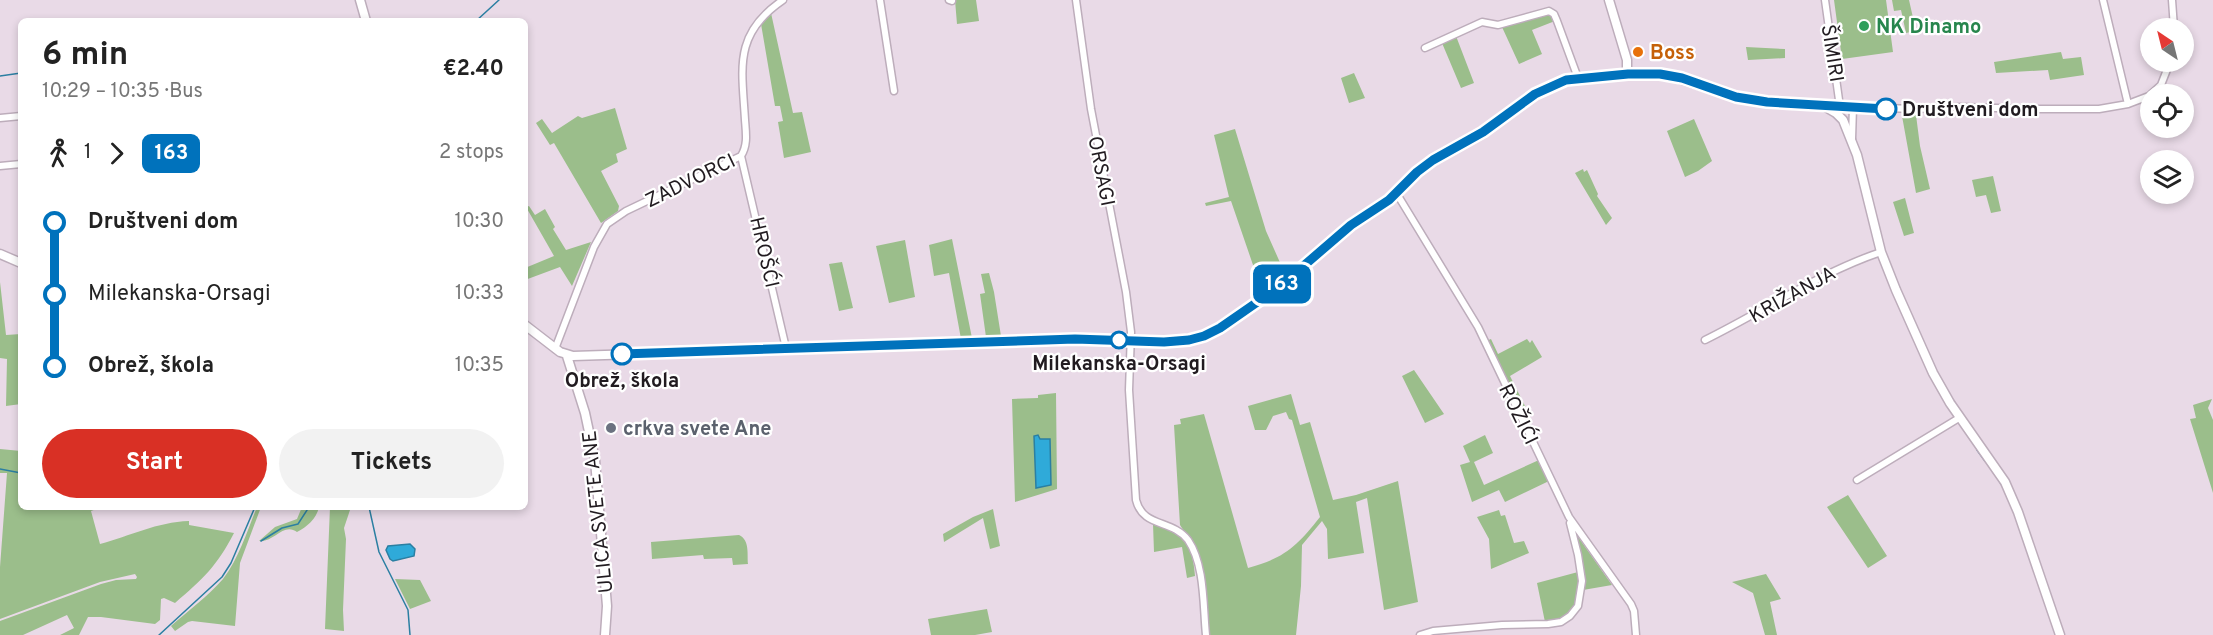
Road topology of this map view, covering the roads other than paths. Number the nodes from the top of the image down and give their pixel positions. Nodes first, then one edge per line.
1 (360, 0) edge
2 (783, 0) edge
3 (880, 0) edge
4 (1076, 0) edge
5 (1609, 0) edge
6 (1825, 0) edge
7 (2103, 0) edge
8 (2172, 0) edge
9 (365, 18) edge
10 (2173, 18) edge
11 (1425, 48) dead end
12 (2167, 72) edge
13 (1628, 74) junction
14 (1578, 78) junction
15 (894, 92) dead end
16 (2128, 104) junction
17 (1820, 105) junction
18 (1840, 107) junction
19 (1853, 107) junction
20 (18, 116) edge
21 (0, 118) edge
22 (1852, 140) junction
23 (741, 156) junction
24 (18, 164) edge
25 (0, 166) edge
26 (1396, 194) junction
27 (1881, 252) junction
28 (0, 254) edge
29 (18, 262) edge
30 (528, 327) edge
31 (1705, 340) dead end
32 (1131, 341) junction
33 (786, 348) junction
34 (555, 349) junction
35 (567, 356) junction
36 (1959, 418) junction
37 (1857, 480) dead end
38 (1569, 518) junction
39 (605, 635) edge
40 (1206, 635) edge
41 (1420, 635) edge
42 (1636, 635) edge
43 (2060, 635) edge

1 - 9 main road
2 - 23 street, ZADVORCI
3 - 15 street
4 - 32 street, ORSAGI
5 - 13 main road
6 - 18 street, ŠIMIRI
7 - 16 street
8 - 10 street
11 - 14 street
12 - 16 street
13 - 14 main road
13 - 17 main road
14 - 26 main road
16 - 19 street
17 - 18 street
17 - 22 main road
18 - 19 street
19 - 22 street
20 - 21 street
22 - 27 main road
23 - 33 street, HROŠĆI
23 - 34 street, ZADVORCI
24 - 25 street
26 - 32 main road
26 - 38 street, ROŽIĆI
27 - 31 street, KRIŽANJA
27 - 36 main road
28 - 29 main road
30 - 34 main road
32 - 33 main road
32 - 40 street, ORSAGI
33 - 35 main road
34 - 35 main road
35 - 39 main road, ULICA SVETE ANE
36 - 37 street
36 - 43 main road
38 - 41 street
38 - 42 street, ROŽIĆI

